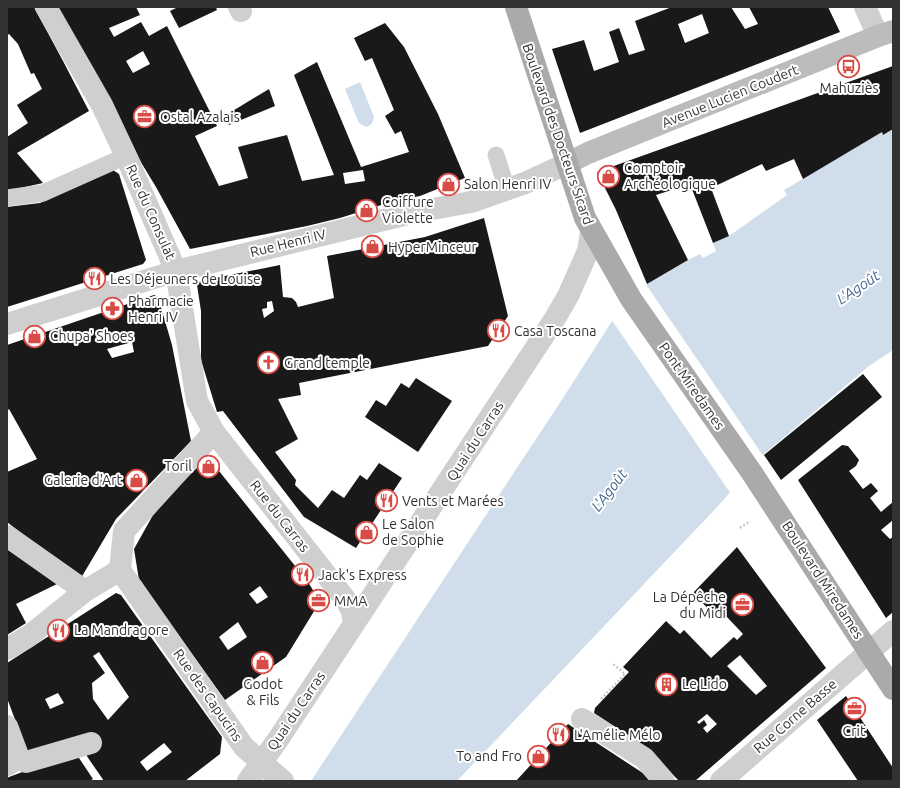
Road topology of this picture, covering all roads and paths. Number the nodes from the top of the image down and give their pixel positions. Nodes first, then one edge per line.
1 (46, 7) edge
2 (516, 7) edge
3 (865, 7) edge
4 (886, 34) edge
5 (496, 155) dead end
6 (126, 156) junction
7 (568, 163) junction
8 (507, 189) junction
9 (7, 198) edge
10 (592, 232) junction
11 (176, 271) junction
12 (631, 299) joint
13 (7, 324) edge
14 (214, 432) junction
15 (752, 472) joint
16 (7, 536) edge
17 (120, 570) junction
18 (85, 591) junction
19 (354, 623) junction
20 (893, 631) edge
21 (7, 648) edge
22 (869, 652) junction
23 (614, 664) dead end
24 (893, 689) edge
25 (582, 720) joint
26 (7, 726) edge
27 (91, 743) dead end
28 (13, 762) edge
29 (261, 762) junction
30 (248, 781) edge
31 (283, 781) edge
32 (664, 781) edge
33 (721, 781) edge

1 - 6 street, Rue du Consulat
2 - 7 main road, Boulevard des Docteurs Sicard
3 - 4 street
4 - 7 main road, Avenue Lucien Coudert
5 - 8 lane
6 - 9 lane
6 - 11 street, Rue du Consulat
7 - 8 street, Rue Henri IV
7 - 10 main road, Boulevard des Docteurs Sicard
8 - 11 street, Rue Henri IV
10 - 12 main road, Boulevard des Docteurs Sicard
10 - 19 street, Quai du Carras
11 - 13 street, Rue Henri IV
11 - 14 street, Rue du Consulat
12 - 15 main road, Pont Miredames
14 - 17 street
14 - 19 street, Rue du Carras
15 - 22 main road, Boulevard Miredames
16 - 18 street
17 - 18 street
17 - 29 street, Rue des Capucins
18 - 21 street
19 - 29 street, Quai du Carras
20 - 22 street, Rue Corne Basse
22 - 24 main road, Boulevard Miredames
22 - 33 street, Rue Corne Basse
23 - 25 path
25 - 32 street
26 - 28 street
27 - 28 street
29 - 30 street, Quai du Carras
29 - 31 street, Rue des Capucins

